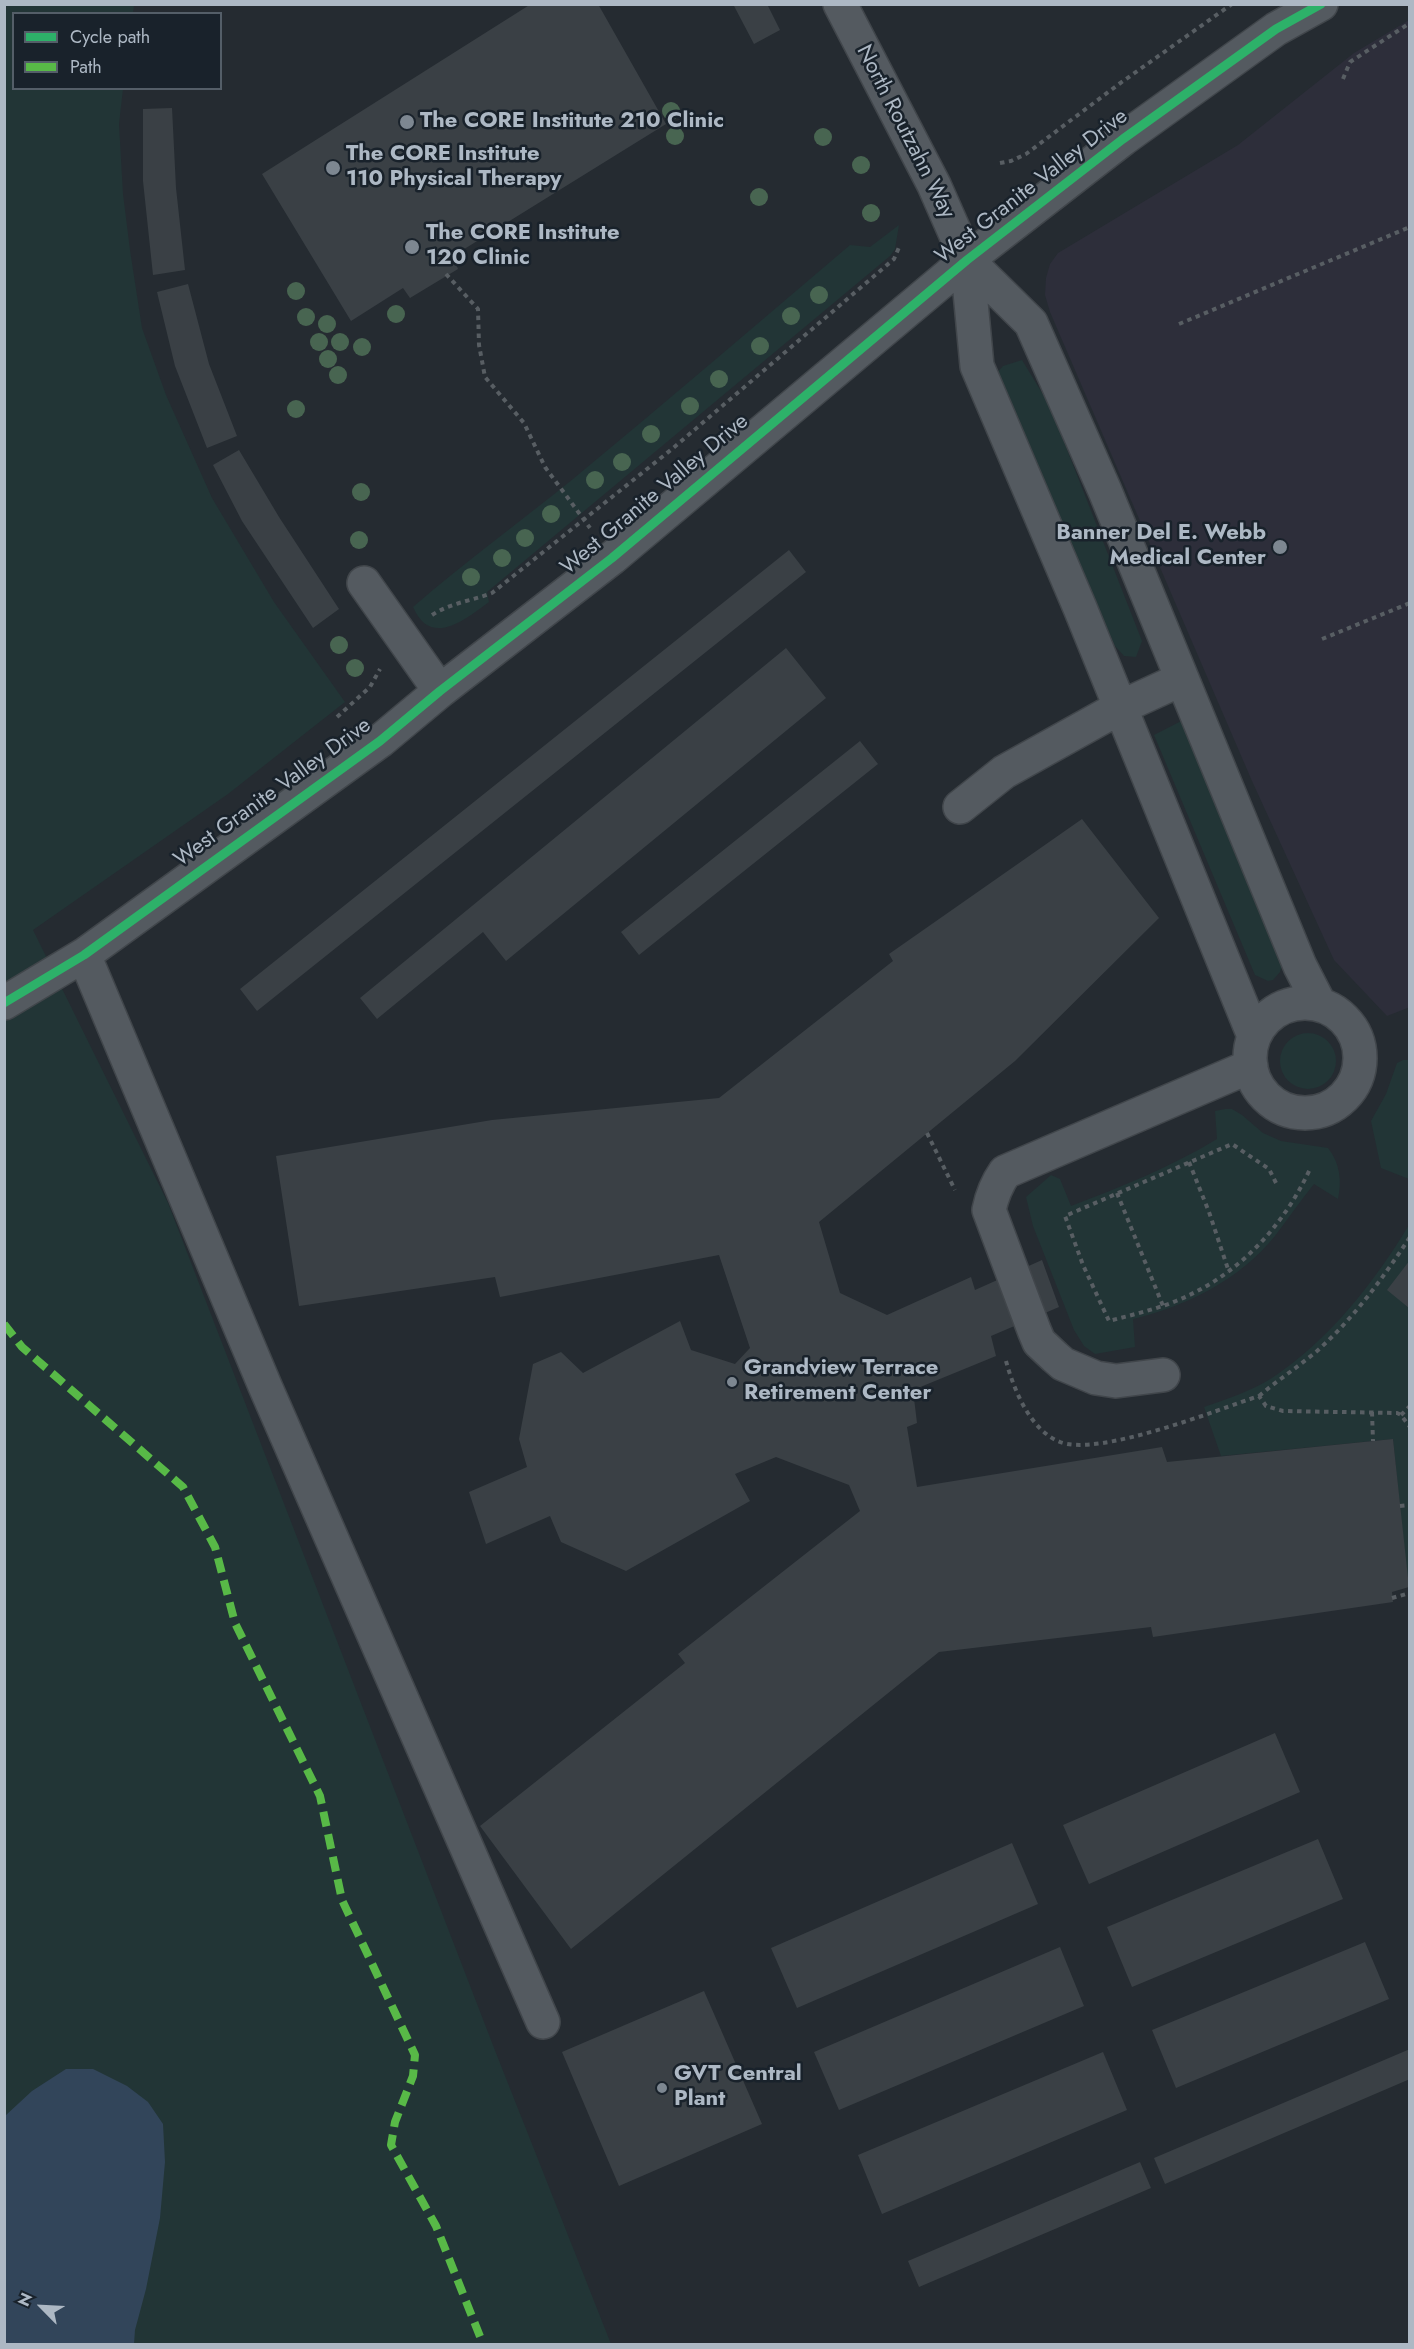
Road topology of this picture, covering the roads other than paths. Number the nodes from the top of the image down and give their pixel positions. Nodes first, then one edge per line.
1 (840, 4) edge
2 (1321, 4) edge
3 (967, 260) junction
4 (364, 583) dead end
5 (1182, 679) junction
6 (440, 691) junction
7 (1119, 708) junction
8 (960, 807) dead end
9 (84, 955) junction
10 (4, 1004) edge
11 (1320, 1005) junction
12 (1252, 1051) junction
13 (1162, 1375) dead end
14 (543, 2022) dead end

1 - 3 street, North Routzahn Way
2 - 3 street, West Granite Valley Drive
3 - 5 street
3 - 6 street, West Granite Valley Drive
3 - 7 street
4 - 6 street
5 - 7 street
5 - 11 street
6 - 9 street, West Granite Valley Drive
7 - 8 street
7 - 12 street
9 - 10 street, West Granite Valley Drive
9 - 14 street
11 - 12 street
11 - 12 street
12 - 13 street

